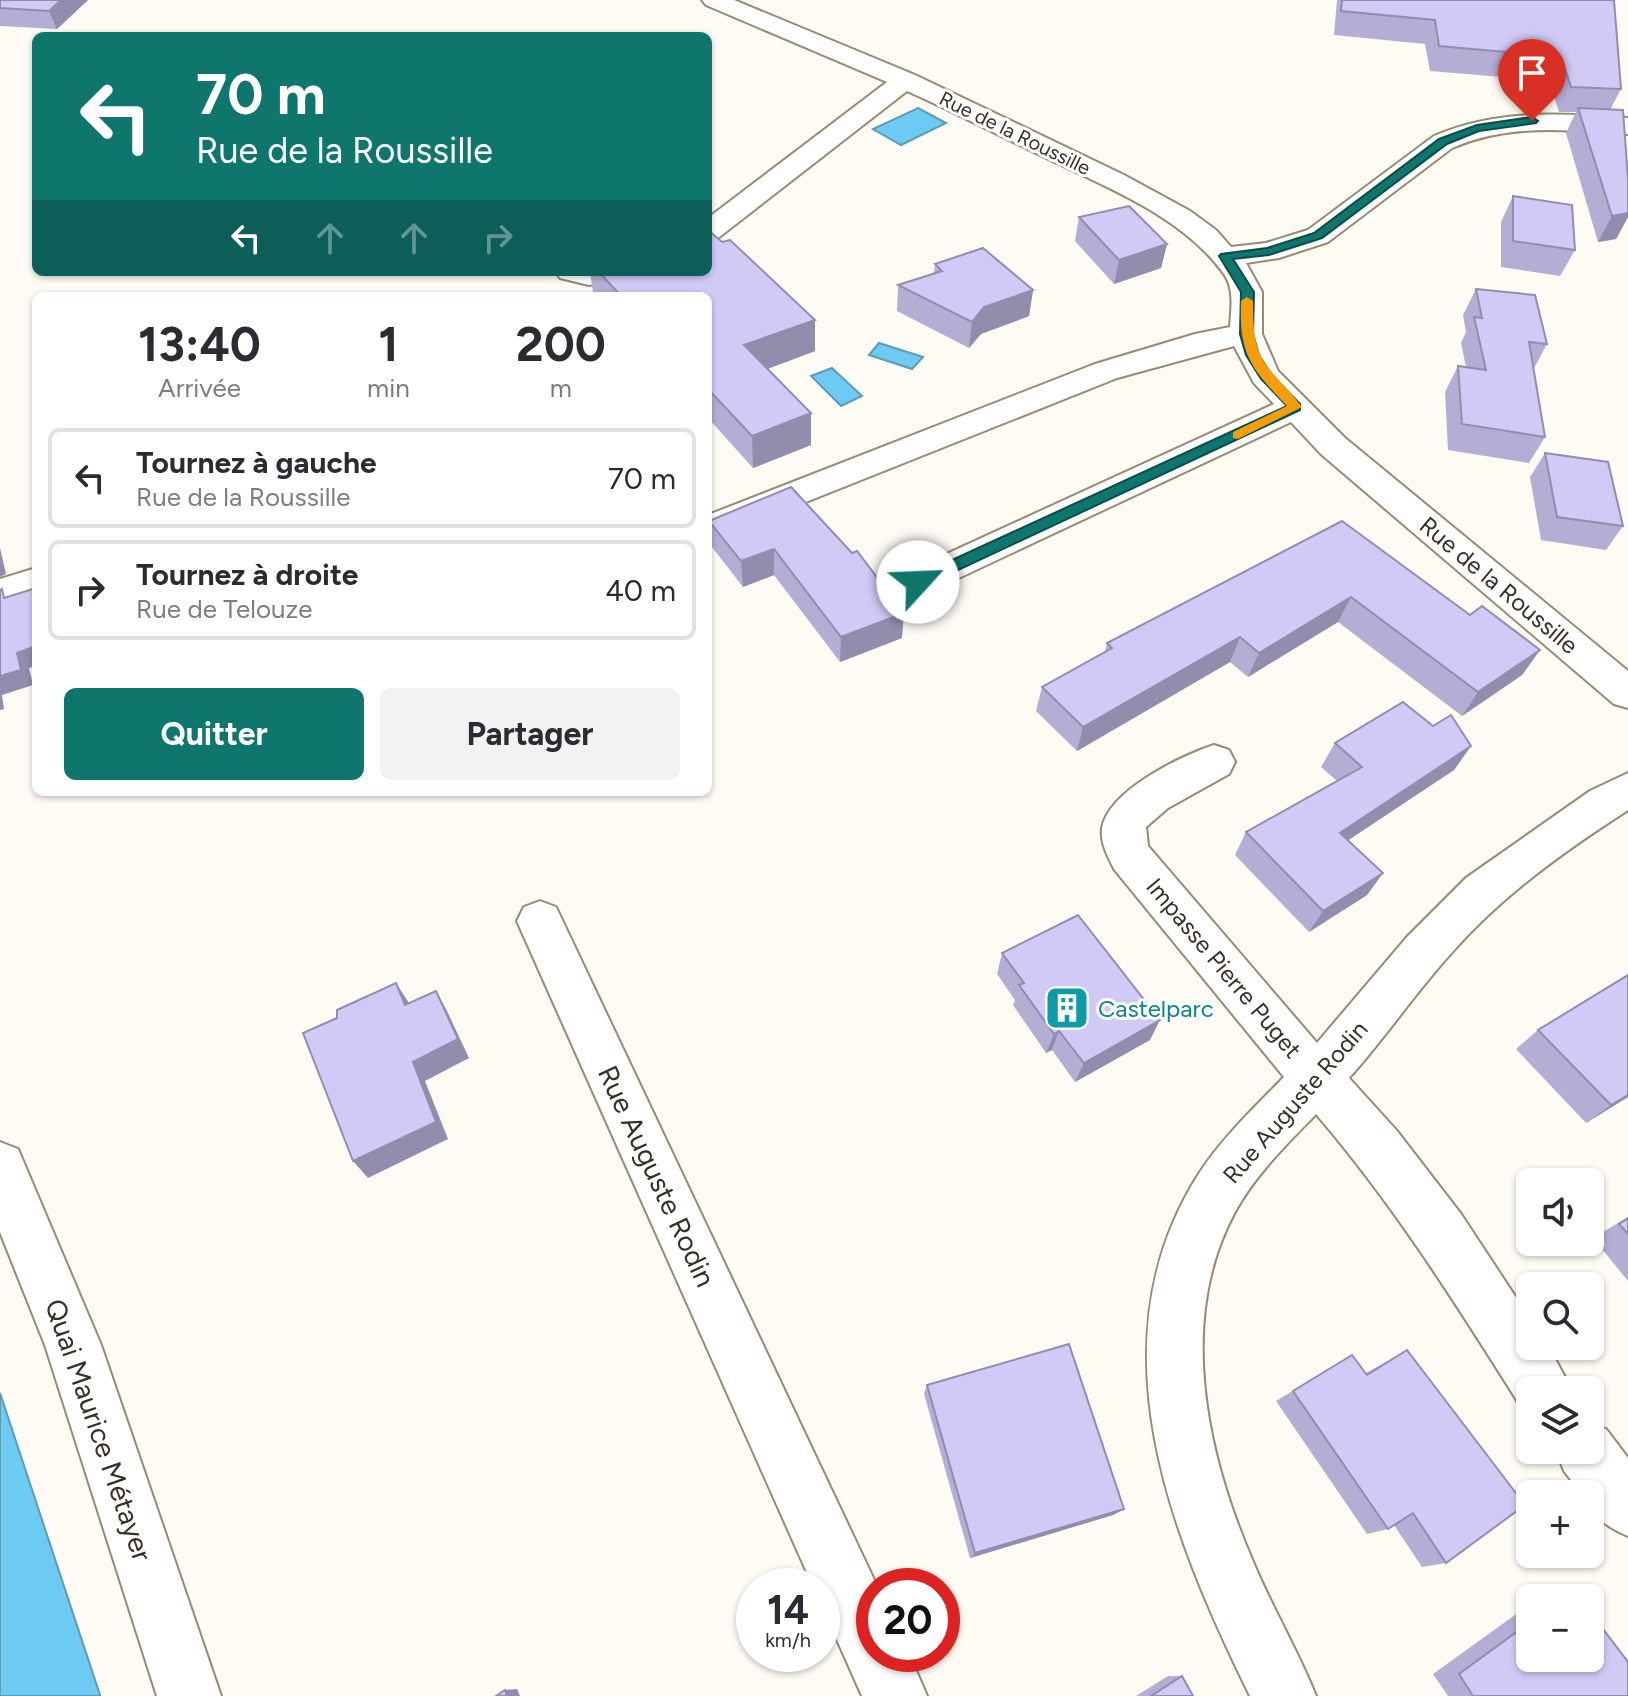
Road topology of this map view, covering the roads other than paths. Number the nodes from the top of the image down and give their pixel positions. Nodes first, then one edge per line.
1 (714, 0) edge
2 (906, 80) junction
3 (1628, 126) edge
4 (712, 229) edge
5 (1226, 256) junction
6 (1246, 334) junction
7 (1296, 407) junction
8 (712, 527) edge
9 (32, 582) edge
10 (918, 582) dead end
11 (0, 593) edge
12 (1628, 693) edge
13 (1214, 762) dead end
14 (1628, 790) edge
15 (540, 921) dead end
16 (1318, 1080) junction
17 (0, 1167) edge
18 (1534, 1376) edge
19 (1596, 1464) edge
20 (1628, 1506) edge
21 (856, 1611) edge
22 (884, 1672) edge
23 (189, 1696) edge
24 (895, 1696) edge
25 (1284, 1696) edge

1 - 2 street, Rue de la Roussille
2 - 4 street
2 - 5 street, Rue de la Roussille
3 - 5 street
5 - 6 street, Rue de la Roussille
6 - 7 street, Rue de la Roussille
6 - 8 street
7 - 10 street
7 - 12 street, Rue de la Roussille
9 - 11 street
13 - 16 street, Impasse Pierre Puget
14 - 16 street, Rue Auguste Rodin
15 - 21 street, Rue Auguste Rodin
16 - 18 street, Impasse Pierre Puget
16 - 25 street, Rue Auguste Rodin
17 - 23 street, Quai Maurice Métayer
19 - 20 street
22 - 24 street, Rue Auguste Rodin

